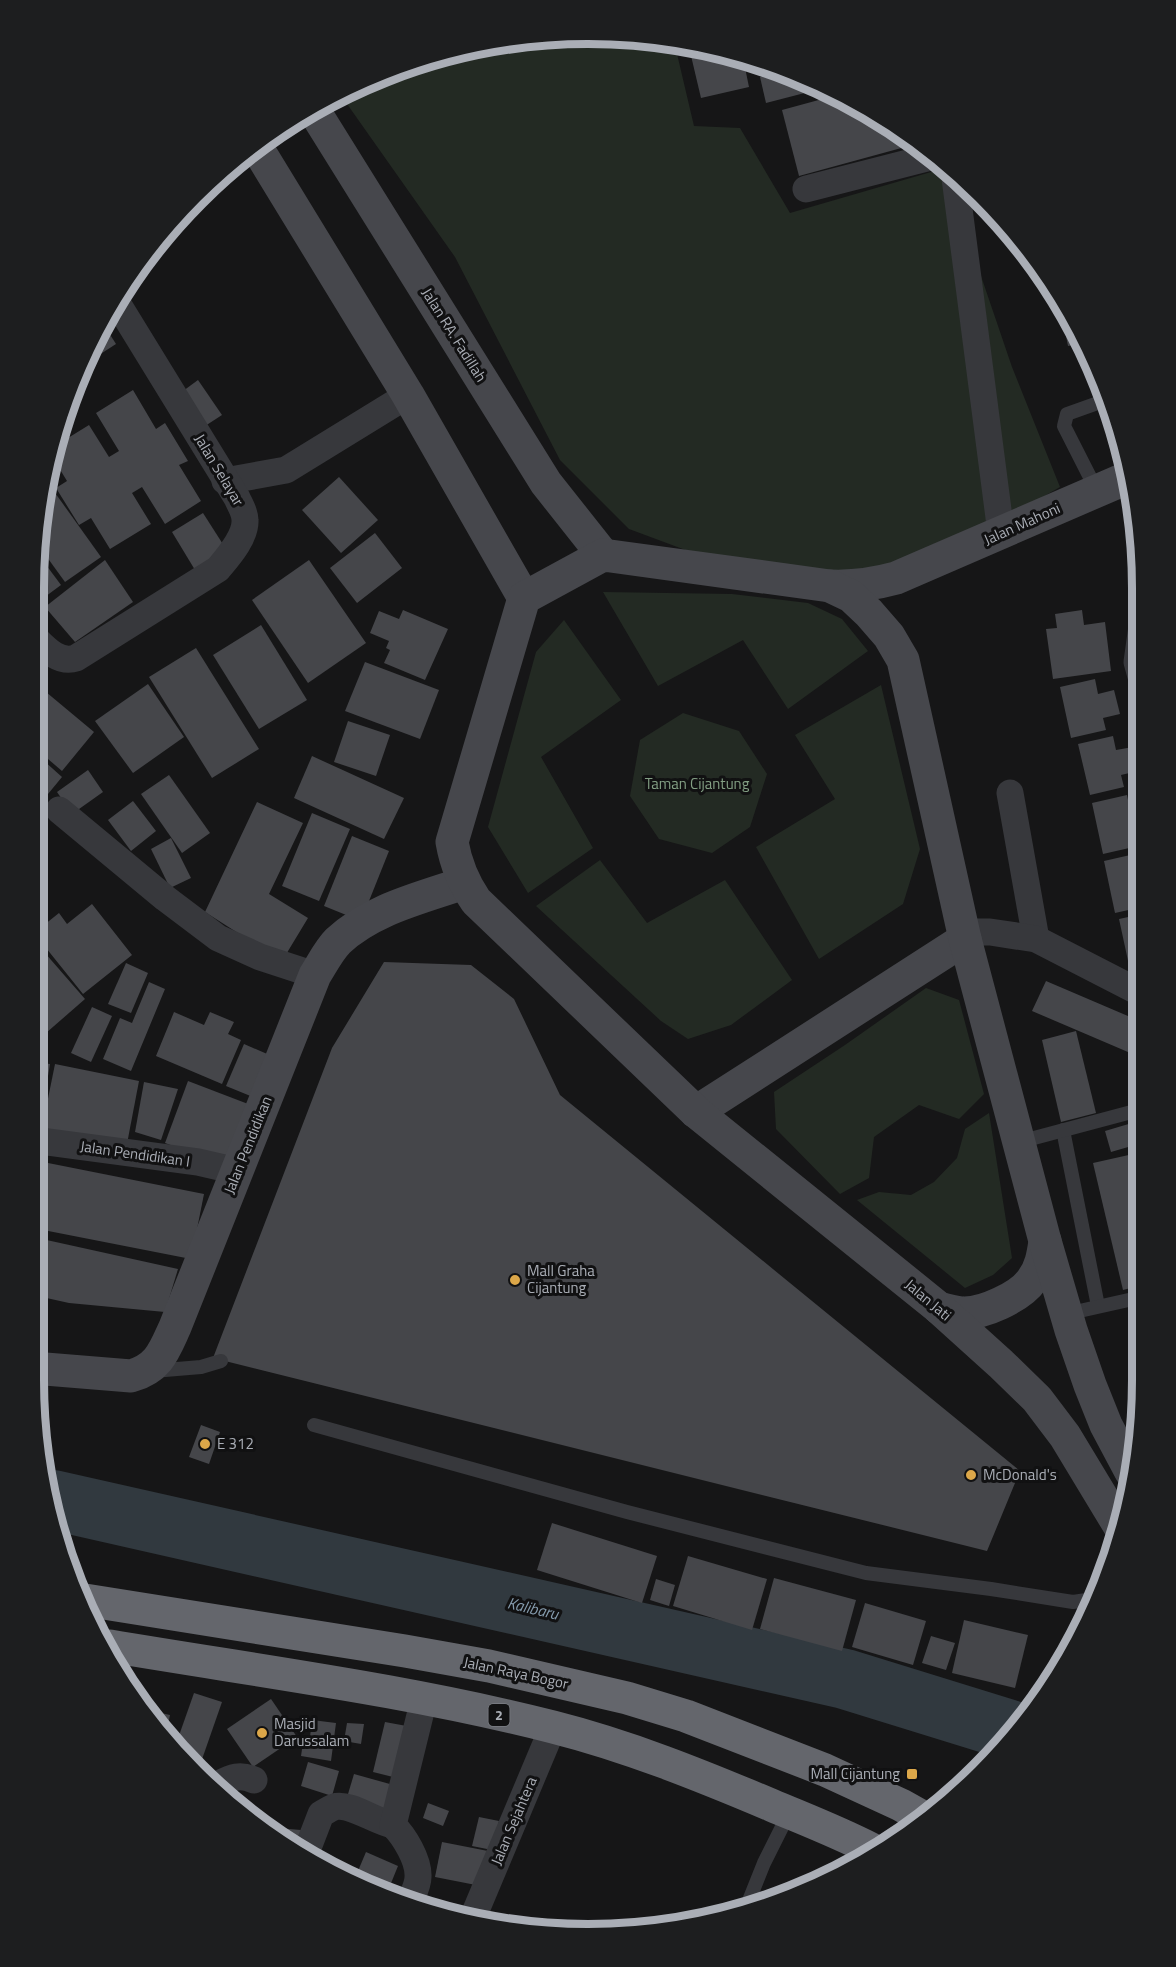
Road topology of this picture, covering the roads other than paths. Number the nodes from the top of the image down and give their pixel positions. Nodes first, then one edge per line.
1 (317, 115) edge
2 (261, 153) edge
3 (923, 159) edge
4 (956, 188) edge
5 (806, 189) dead end
6 (121, 309) edge
7 (408, 395) junction
8 (1100, 402) edge
9 (1122, 480) edge
10 (225, 481) junction
11 (1097, 491) junction
12 (1001, 533) junction
13 (603, 555) junction
14 (917, 570) junction
15 (830, 586) junction
16 (524, 598) junction
17 (889, 636) junction
18 (44, 646) edge
19 (1010, 793) dead end
20 (59, 810) dead end
21 (464, 883) junction
22 (964, 935) junction
23 (1036, 939) junction
24 (315, 975) junction
25 (1132, 988) edge
26 (696, 1112) junction
27 (1132, 1112) edge
28 (1063, 1130) junction
29 (44, 1141) edge
30 (1019, 1142) junction
31 (237, 1171) junction
32 (1044, 1240) junction
33 (1132, 1299) edge
34 (1098, 1306) junction
35 (939, 1308) junction
36 (1066, 1314) junction
37 (221, 1361) dead end
38 (44, 1369) edge
39 (144, 1372) junction
40 (314, 1425) dead end
41 (1126, 1462) edge
42 (1114, 1518) edge
43 (1085, 1600) edge
44 (91, 1601) edge
45 (114, 1647) edge
46 (424, 1699) junction
47 (553, 1727) junction
48 (254, 1780) dead end
49 (223, 1782) edge
50 (789, 1813) junction
51 (915, 1814) edge
52 (393, 1825) junction
53 (309, 1846) edge
54 (866, 1847) edge
55 (412, 1895) edge
56 (750, 1899) edge
57 (475, 1912) edge

1 - 13 main road, Jalan RA. Fadillah
2 - 7 main road
3 - 5 street
4 - 12 street
6 - 10 street, Jalan Selayar
7 - 10 street
7 - 16 main road
8 - 11 lane
9 - 11 main road, Jalan Mahoni
10 - 18 street, Jalan Selayar
11 - 12 main road, Jalan Mahoni
12 - 14 main road, Jalan Mahoni
13 - 15 main road
13 - 16 main road
14 - 15 main road, Jalan Mahoni
14 - 17 main road
15 - 17 main road
16 - 21 main road, Jalan Jati
17 - 22 main road
19 - 23 street
20 - 24 street
21 - 24 main road, Jalan Pendidikan
21 - 26 main road, Jalan Jati
22 - 23 street
22 - 26 main road
22 - 30 main road
23 - 25 street
24 - 31 main road, Jalan Pendidikan
26 - 35 main road, Jalan Jati
27 - 28 lane
28 - 30 lane
28 - 34 lane
29 - 31 street, Jalan Pendidikan I
30 - 32 main road
31 - 39 main road, Jalan Pendidikan
32 - 35 main road
32 - 36 main road
33 - 34 lane
34 - 36 lane
35 - 42 main road, Jalan Jati
36 - 41 main road
37 - 39 lane
38 - 39 main road
40 - 43 lane
44 - 51 highway, Jalan Raya Bogor
45 - 46 highway, 2
46 - 47 highway, 2
46 - 52 street
47 - 50 highway, 2
47 - 57 street, Jalan Sejahtera
48 - 49 street
50 - 54 highway, 2
50 - 56 lane
52 - 53 street
52 - 55 street

